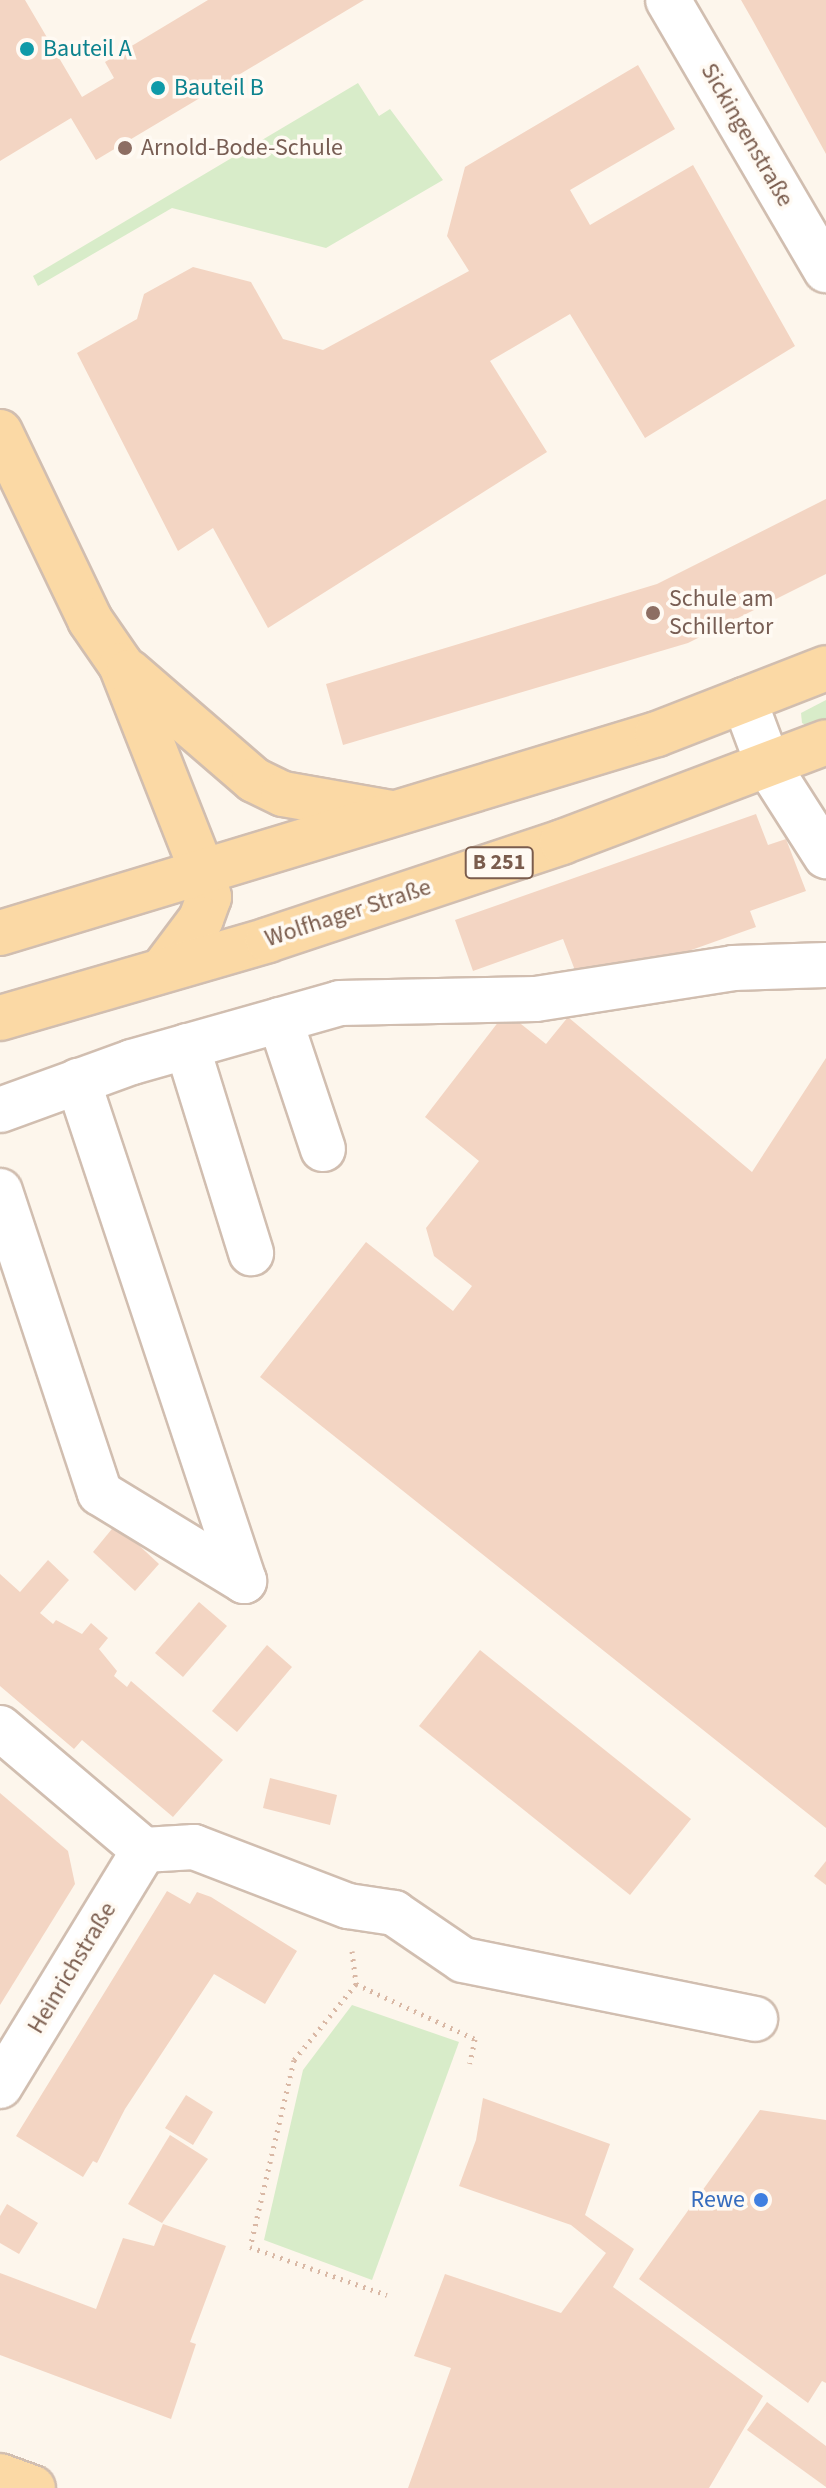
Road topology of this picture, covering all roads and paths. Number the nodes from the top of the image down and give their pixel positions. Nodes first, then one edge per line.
1 (668, 0) edge
2 (826, 270) edge
3 (0, 432) edge
4 (90, 620) junction
5 (121, 665) junction
6 (826, 668) edge
7 (744, 700) junction
8 (826, 742) edge
9 (769, 767) junction
10 (398, 814) junction
11 (826, 856) edge
12 (191, 876) junction
13 (201, 919) junction
14 (0, 933) edge
15 (268, 940) junction
16 (826, 965) edge
17 (165, 967) junction
18 (0, 1018) edge
19 (280, 1020) junction
20 (187, 1046) junction
21 (78, 1081) junction
22 (0, 1110) edge
23 (323, 1149) dead end
24 (0, 1191) edge
25 (251, 1253) dead end
26 (0, 1728) edge
27 (144, 1850) junction
28 (348, 1906) junction
29 (356, 1984) junction
30 (755, 2019) dead end
31 (470, 2063) dead end
32 (0, 2086) edge
33 (387, 2295) dead end
34 (0, 2476) edge
35 (33, 2488) edge

1 - 2 street, Sickingenstraße
3 - 4 main road
4 - 5 main road
4 - 12 main road
5 - 10 main road
5 - 12 main road
6 - 7 main road
7 - 9 street
7 - 10 main road
8 - 9 main road, Wolfhager Straße / B 251
9 - 11 street
9 - 15 main road, Wolfhager Straße / B 251
10 - 12 main road
12 - 13 main road
12 - 14 main road
13 - 15 main road
13 - 17 main road
15 - 17 main road, Wolfhager Straße / B 251
16 - 19 street
17 - 18 main road, Wolfhager Straße / B 251
19 - 20 street
19 - 23 street
20 - 21 street
20 - 25 street
21 - 22 street
21 - 24 street
26 - 27 street
27 - 28 street
27 - 32 street, Heinrichstraße
28 - 29 path
28 - 30 street
29 - 31 path
29 - 33 path
34 - 35 main road

